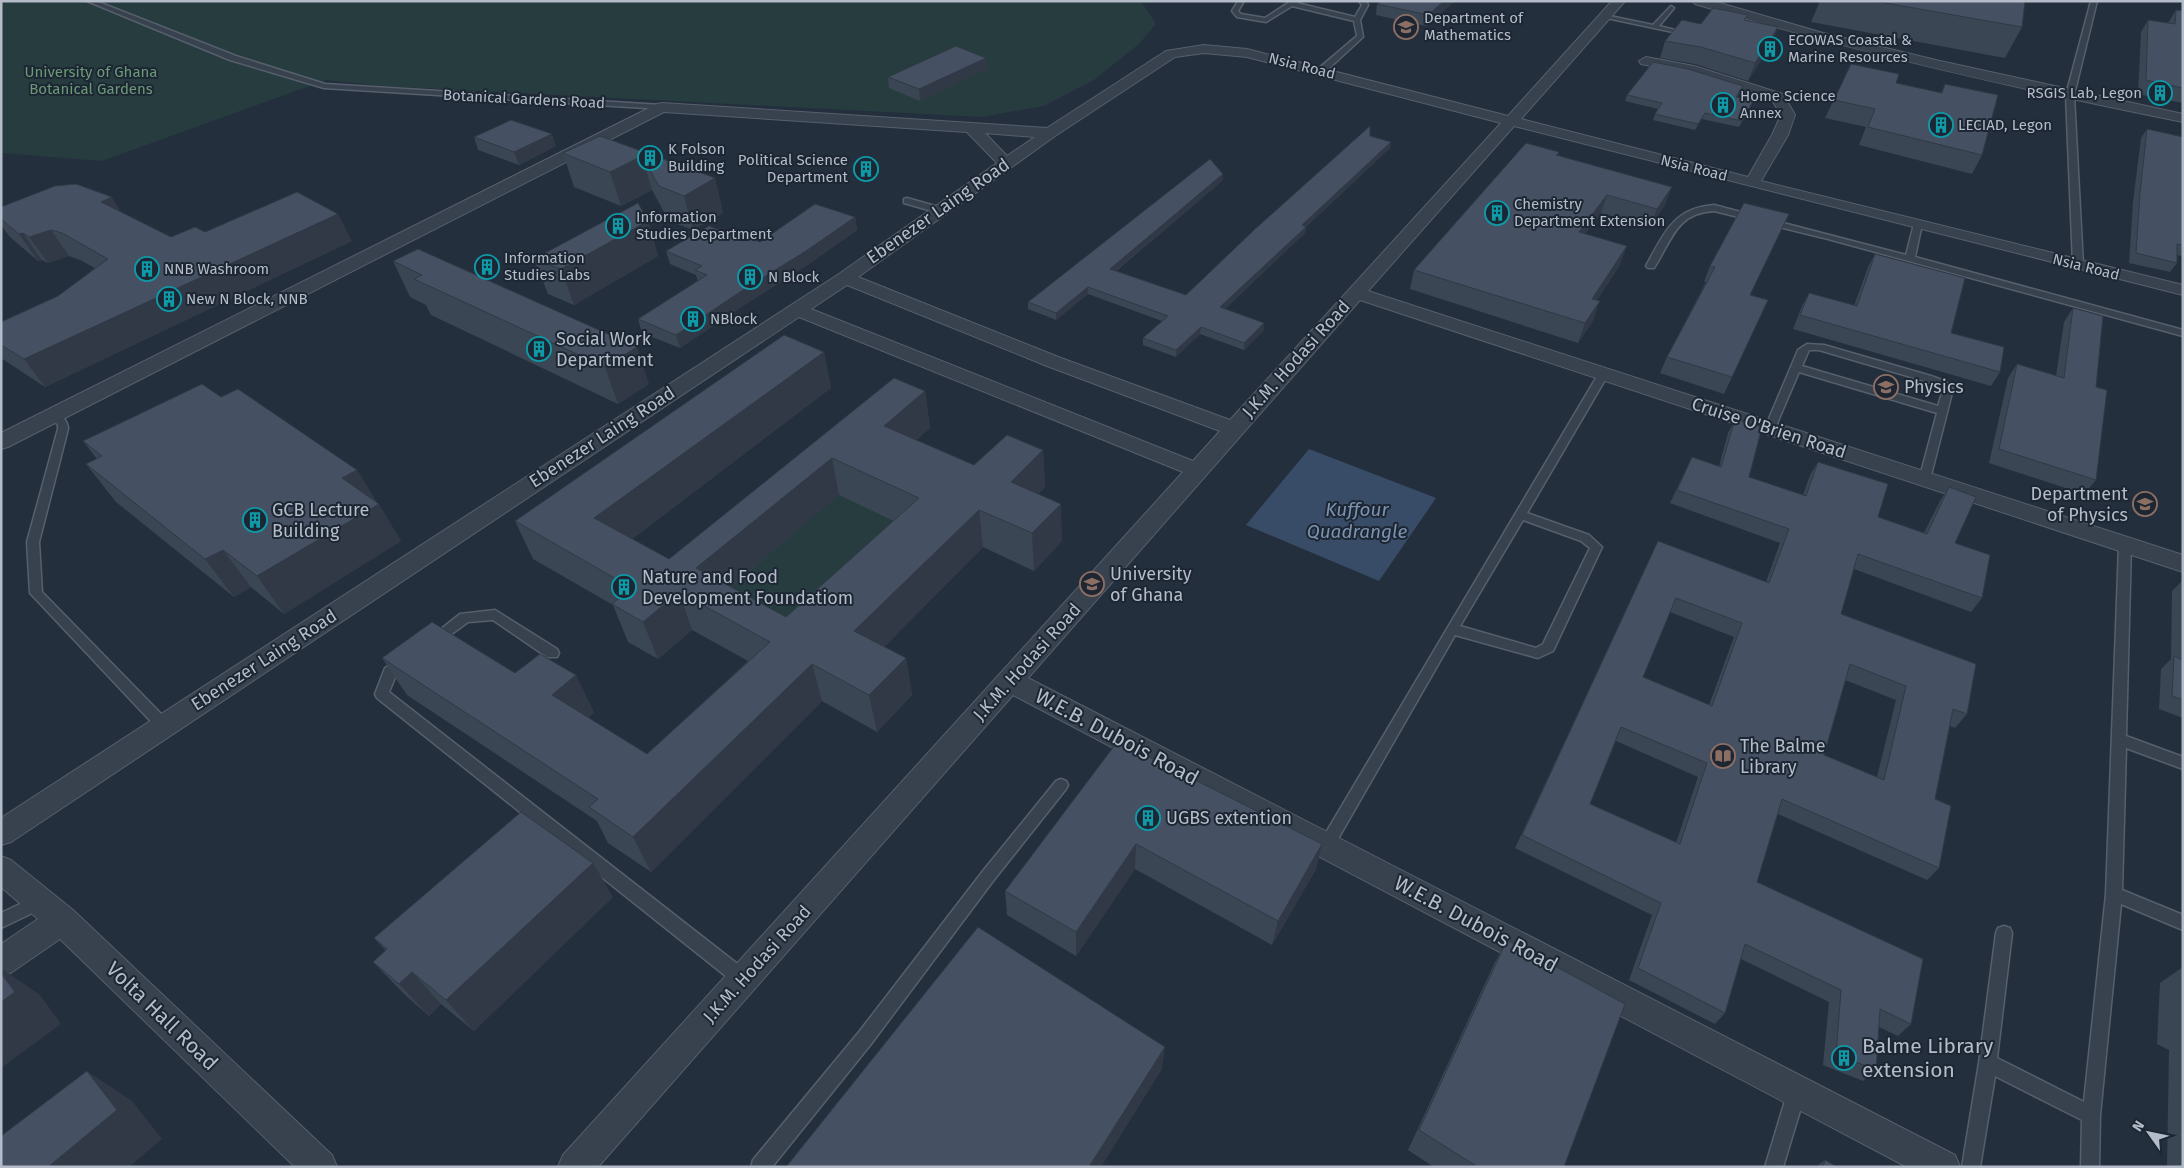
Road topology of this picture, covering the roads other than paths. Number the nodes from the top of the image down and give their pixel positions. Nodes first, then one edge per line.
1 (90, 1) edge
2 (1241, 1) edge
3 (1362, 1) edge
4 (1619, 1) edge
5 (1699, 1) edge
6 (2094, 1) edge
7 (1294, 3) edge
8 (1671, 8) dead end
9 (1606, 17) junction
10 (1357, 20) junction
11 (1655, 27) junction
12 (1685, 34) edge
13 (1204, 49) joint
14 (1646, 61) dead end
15 (1321, 71) junction
16 (2070, 95) junction
17 (662, 107) junction
18 (2183, 118) edge
19 (1512, 121) junction
20 (972, 128) junction
21 (1050, 133) junction
22 (1006, 164) junction
23 (1752, 182) junction
24 (907, 201) dead end
25 (939, 210) junction
26 (1918, 224) junction
27 (1910, 258) junction
28 (2078, 265) junction
29 (1651, 266) dead end
30 (845, 278) junction
31 (2183, 290) edge
32 (1356, 293) junction
33 (796, 310) junction
34 (2183, 333) edge
35 (1795, 367) junction
36 (1604, 374) junction
37 (1942, 411) junction
38 (54, 416) junction
39 (1770, 428) junction
40 (1235, 429) junction
41 (1, 442) edge
42 (1197, 470) junction
43 (1925, 480) junction
44 (1520, 515) junction
45 (2124, 546) junction
46 (2183, 564) edge
47 (1452, 629) junction
48 (552, 653) dead end
49 (1010, 681) junction
50 (164, 726) junction
51 (2120, 740) junction
52 (2183, 763) edge
53 (1061, 785) dead end
54 (1, 833) edge
55 (1326, 846) junction
56 (1, 869) edge
57 (2114, 894) junction
58 (51, 911) junction
59 (1, 921) edge
60 (2183, 922) edge
61 (2004, 933) dead end
62 (1, 962) edge
63 (743, 979) junction
64 (1988, 1063) junction
65 (1797, 1091) junction
66 (2091, 1115) junction
67 (320, 1167) edge
68 (575, 1167) edge
69 (760, 1167) edge
70 (1774, 1167) edge
71 (1943, 1167) edge
72 (1971, 1167) edge
73 (2090, 1167) edge

1 - 17 lane, Botanical Gardens Road
2 - 7 lane
3 - 10 lane
4 - 9 street, J.K.M. Hodasi Road
5 - 16 street
6 - 16 lane
7 - 10 lane
8 - 11 lane
9 - 11 lane
9 - 19 street, J.K.M. Hodasi Road
10 - 15 lane
11 - 12 lane
13 - 15 street, Nsia Road
13 - 21 street, Ebenezer Laing Road
14 - 23 street
15 - 19 street, Nsia Road
16 - 18 street
16 - 28 lane
17 - 20 street, Botanical Gardens Road
17 - 38 street
19 - 23 street, Nsia Road
19 - 32 street, J.K.M. Hodasi Road
20 - 21 street, Botanical Gardens Road
20 - 22 street
21 - 22 street, Ebenezer Laing Road
22 - 25 street, Ebenezer Laing Road
23 - 26 street, Nsia Road
24 - 25 lane
25 - 30 street, Ebenezer Laing Road
26 - 27 lane
26 - 28 street, Nsia Road
27 - 29 lane
27 - 34 lane
28 - 31 street, Nsia Road
30 - 33 street, Ebenezer Laing Road
30 - 40 street
32 - 36 street, Cruise O'Brien Road
32 - 40 street, J.K.M. Hodasi Road
33 - 42 street
33 - 50 street, Ebenezer Laing Road
35 - 37 lane
35 - 37 lane
35 - 39 lane
36 - 39 street, Cruise O'Brien Road
36 - 44 lane
37 - 43 lane
38 - 41 street
38 - 50 lane
39 - 43 street, Cruise O'Brien Road
40 - 42 street, J.K.M. Hodasi Road
42 - 49 street, J.K.M. Hodasi Road
43 - 45 street, Cruise O'Brien Road
44 - 47 lane
44 - 47 lane
45 - 46 street, Cruise O'Brien Road
45 - 51 lane
47 - 55 lane
48 - 63 lane
49 - 55 street, W.E.B. Dubois Road
49 - 63 street, J.K.M. Hodasi Road
50 - 54 street, Ebenezer Laing Road
51 - 52 lane
51 - 57 lane
53 - 69 lane
55 - 65 street, W.E.B. Dubois Road
56 - 58 street, Volta Hall Road
57 - 60 lane
57 - 66 lane
58 - 59 lane
58 - 62 street
58 - 67 street, Volta Hall Road
61 - 64 lane
63 - 68 street, J.K.M. Hodasi Road
64 - 66 lane
64 - 72 lane
65 - 70 lane
65 - 71 street, W.E.B. Dubois Road
66 - 73 lane

